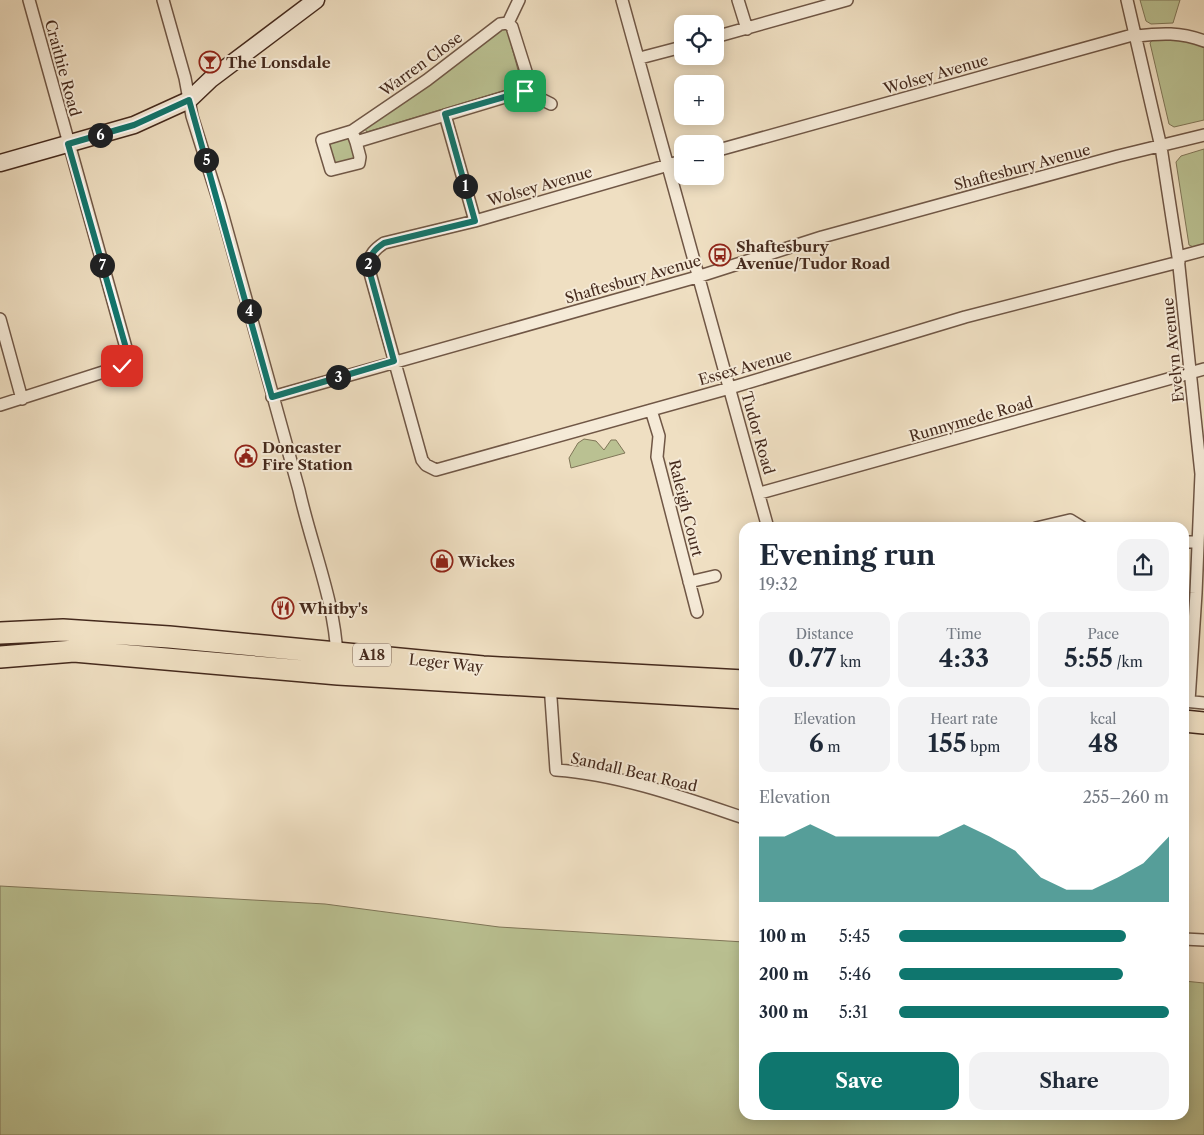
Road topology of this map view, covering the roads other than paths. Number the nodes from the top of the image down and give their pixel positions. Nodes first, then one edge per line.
1 (29, 0) edge
2 (163, 0) edge
3 (315, 0) edge
4 (519, 0) edge
5 (622, 0) edge
6 (738, 0) edge
7 (847, 0) edge
8 (1127, 0) edge
9 (508, 23) junction
10 (746, 28) junction
11 (724, 34) edge
12 (1136, 35) junction
13 (1204, 42) edge
14 (674, 48) edge
15 (640, 58) junction
16 (525, 91) junction
17 (189, 100) junction
18 (551, 104) dead end
19 (445, 114) junction
20 (1204, 135) edge
21 (68, 144) junction
22 (1161, 147) junction
23 (724, 149) edge
24 (674, 163) edge
25 (0, 164) edge
26 (667, 165) junction
27 (475, 221) junction
28 (1204, 250) edge
29 (1178, 259) junction
30 (697, 277) junction
31 (0, 319) edge
32 (394, 361) junction
33 (1204, 369) edge
34 (1190, 373) junction
35 (730, 388) junction
36 (272, 397) junction
37 (22, 399) junction
38 (0, 405) edge
39 (651, 410) junction
40 (1202, 474) edge
41 (760, 494) junction
42 (767, 522) edge
43 (1062, 522) edge
44 (1073, 522) edge
45 (1189, 542) edge
46 (1198, 542) junction
47 (715, 576) dead end
48 (689, 582) junction
49 (1200, 594) edge
50 (697, 612) dead end
51 (0, 633) edge
52 (337, 652) junction
53 (0, 657) edge
54 (338, 674) junction
55 (551, 678) junction
56 (1189, 678) edge
57 (739, 681) edge
58 (739, 697) edge
59 (1204, 703) edge
60 (1189, 707) edge
61 (1189, 711) edge
62 (1204, 723) edge
63 (739, 816) edge
64 (1189, 939) edge
65 (1204, 940) edge

1 - 21 street, Craithie Road
2 - 17 street
3 - 17 street
4 - 9 street
5 - 15 street, Tudor Road
6 - 10 street
7 - 10 street
8 - 12 street, Evelyn Avenue
9 - 16 street
9 - 19 street, Warren Close
10 - 11 street
12 - 13 street, Wolsey Avenue
12 - 22 street, Evelyn Avenue
12 - 23 street, Wolsey Avenue
14 - 15 street
15 - 26 street, Tudor Road
16 - 18 street
16 - 19 street, Warren Close
17 - 21 street
17 - 36 street
19 - 27 street
20 - 22 street, Shaftesbury Avenue
21 - 25 street
21 - 37 street, Craithie Road
22 - 29 street, Evelyn Avenue
22 - 30 street, Shaftesbury Avenue
24 - 26 street, Wolsey Avenue
26 - 27 street, Wolsey Avenue
26 - 30 street, Tudor Road
27 - 32 street, Wolsey Avenue
28 - 29 street, Essex Avenue
29 - 34 street, Evelyn Avenue
29 - 35 street, Essex Avenue
30 - 32 street, Shaftesbury Avenue
30 - 35 street, Tudor Road
31 - 37 street
32 - 36 street, Shaftesbury Avenue
32 - 39 street, Essex Avenue
33 - 34 street, Runnymede Road
34 - 40 street, Evelyn Avenue
34 - 41 street, Runnymede Road
35 - 39 street, Essex Avenue
35 - 41 street, Tudor Road
36 - 52 street
37 - 38 street
39 - 48 street, Raleigh Court
40 - 46 street, Evelyn Avenue
41 - 42 street, Tudor Road
43 - 44 street
45 - 46 street
46 - 49 street, Evelyn Avenue
47 - 48 street
48 - 50 street, Raleigh Court
49 - 56 street, Evelyn Avenue
51 - 52 highway, Leger Way / A18
52 - 54 street
52 - 55 highway, Leger Way / A18
53 - 54 highway, Leger Way / A18
54 - 55 highway, Leger Way / A18
55 - 57 highway, Leger Way / A18
55 - 58 highway, Leger Way / A18
55 - 63 street, Sandall Beat Road
59 - 60 street
61 - 62 highway
64 - 65 street

